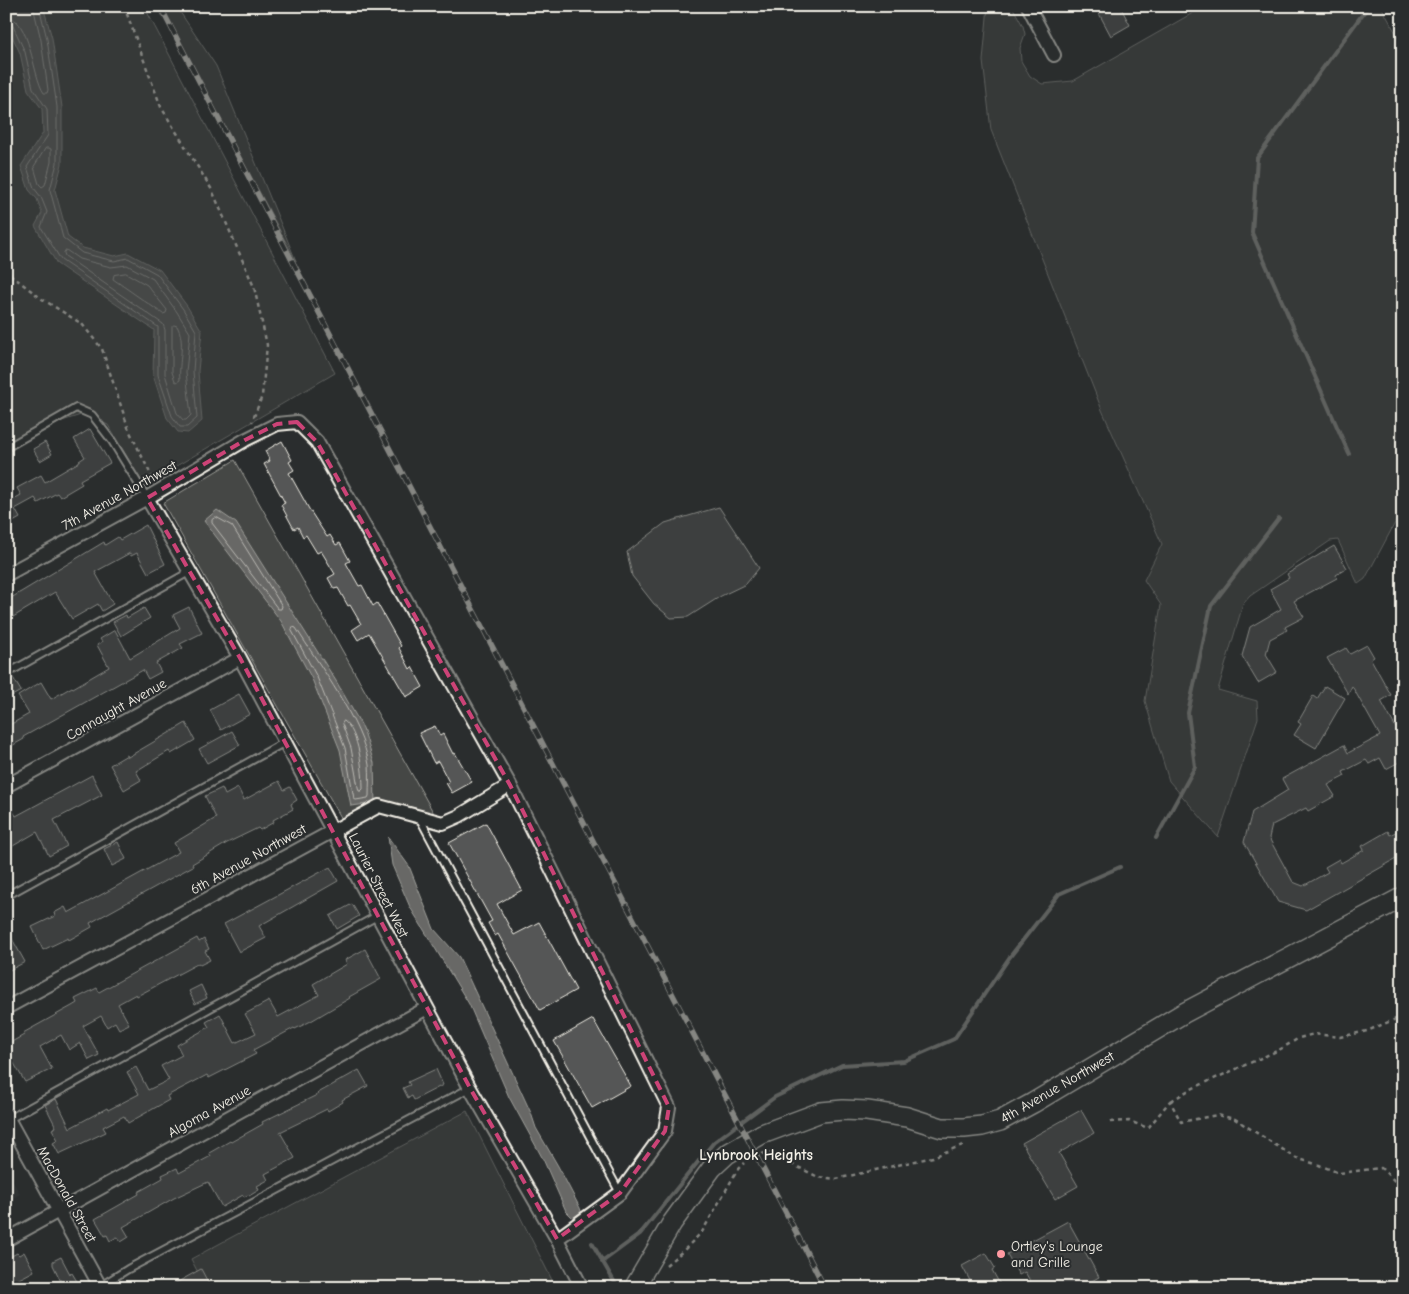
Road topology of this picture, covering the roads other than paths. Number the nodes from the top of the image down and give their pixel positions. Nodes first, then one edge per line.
1 (1028, 6) edge
2 (1054, 54) dead end
3 (6, 448) edge
4 (147, 498) junction
5 (191, 572) junction
6 (6, 575) edge
7 (240, 658) junction
8 (6, 674) edge
9 (285, 742) junction
10 (510, 785) junction
11 (6, 786) edge
12 (419, 817) junction
13 (333, 830) junction
14 (6, 896) edge
15 (1403, 897) edge
16 (377, 916) junction
17 (6, 1008) edge
18 (427, 1008) junction
19 (470, 1088) junction
20 (8, 1117) edge
21 (620, 1193) junction
22 (60, 1211) junction
23 (557, 1239) junction
24 (6, 1240) edge
25 (100, 1287) edge
26 (582, 1288) edge
27 (634, 1288) edge

1 - 2 street
3 - 4 lane
4 - 5 street, Laurier Street West
4 - 6 street, 7th Avenue Northwest
4 - 10 street, 7th Avenue Northwest
5 - 7 street, Laurier Street West
5 - 8 lane
7 - 9 street, Laurier Street West
7 - 11 street, Connaught Avenue
9 - 13 street, Laurier Street West
9 - 14 lane
10 - 12 street, 6th Avenue Northwest
10 - 21 street
12 - 13 street, 6th Avenue Northwest
12 - 21 lane
13 - 16 street, Laurier Street West
13 - 17 street, 6th Avenue Northwest
15 - 27 street, 4th Avenue Northwest
16 - 18 street, Laurier Street West
16 - 20 lane
18 - 19 street, Laurier Street West
18 - 22 street, Algoma Avenue
19 - 23 street, Laurier Street West
19 - 25 lane
20 - 22 street, MacDonald Street
21 - 23 street
22 - 24 street, Algoma Avenue
22 - 25 street, MacDonald Street
23 - 26 street, Laurier Street West

